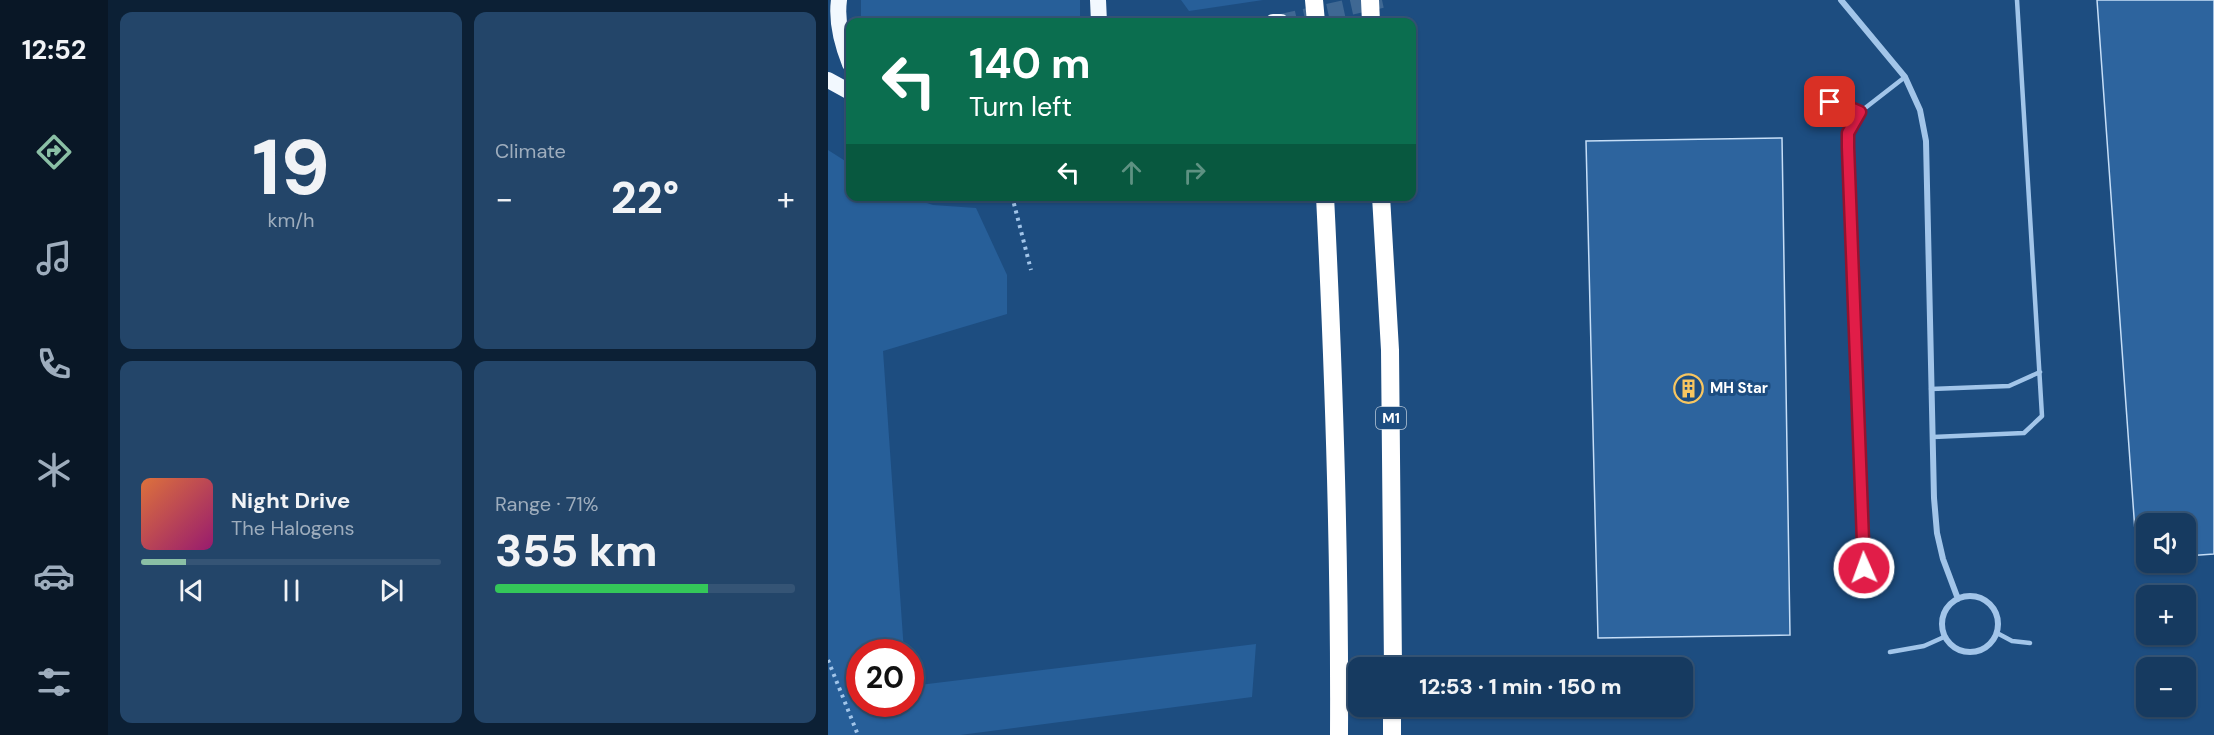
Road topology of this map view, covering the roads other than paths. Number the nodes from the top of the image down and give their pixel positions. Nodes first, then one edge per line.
1 (839, 0) edge
2 (1098, 0) edge
3 (1314, 0) edge
4 (1370, 0) edge
5 (1841, 0) edge
6 (2017, 0) edge
7 (1099, 18) edge
8 (1316, 18) edge
9 (1371, 18) edge
10 (846, 53) edge
11 (1905, 77) junction
12 (828, 80) edge
13 (846, 90) edge
14 (1830, 102) dead end
15 (1860, 112) junction
16 (1325, 201) edge
17 (1381, 201) edge
18 (2040, 372) junction
19 (1931, 388) junction
20 (1933, 437) junction
21 (1864, 568) dead end
22 (1958, 599) junction
23 (1997, 633) junction
24 (1944, 637) junction
25 (2030, 643) dead end
26 (1890, 652) dead end
27 (1393, 657) edge
28 (1392, 717) edge
29 (1340, 735) edge
30 (1392, 735) edge

1 - 10 highway
2 - 7 highway
3 - 8 highway
4 - 9 highway
5 - 11 street
6 - 18 lane
11 - 15 lane
11 - 19 street
12 - 13 highway
14 - 15 lane
15 - 21 lane
16 - 29 highway
17 - 27 highway, M1
18 - 19 lane
18 - 20 lane
19 - 20 street
20 - 22 street
22 - 23 street
22 - 24 street
23 - 24 street
23 - 25 lane
24 - 26 lane
28 - 30 highway

